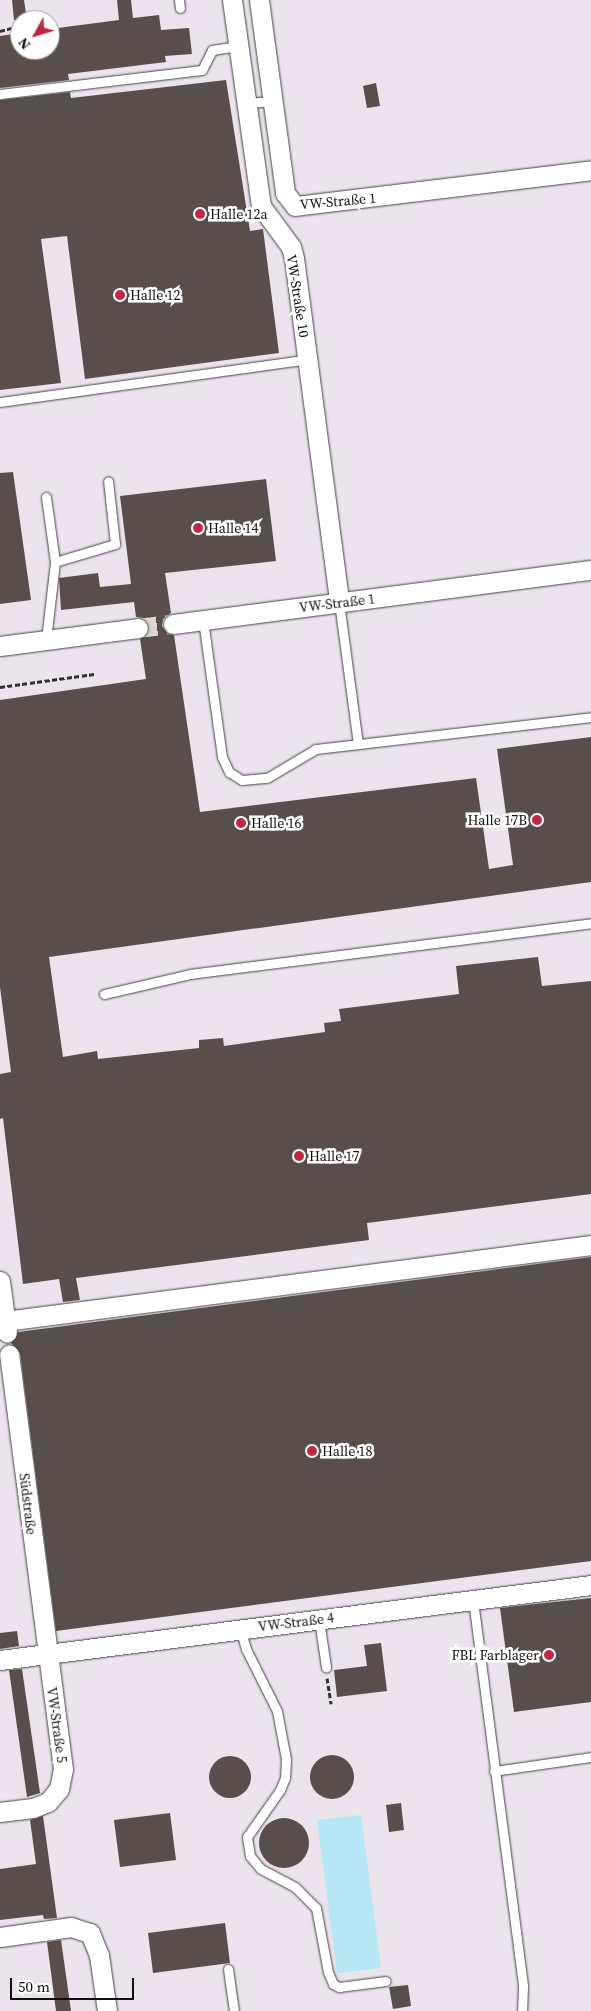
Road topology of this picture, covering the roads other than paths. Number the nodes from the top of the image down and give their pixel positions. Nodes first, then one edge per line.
1 (232, 0) edge
2 (259, 0) edge
3 (238, 46) junction
4 (0, 94) edge
5 (272, 101) junction
6 (246, 103) junction
7 (591, 170) edge
8 (308, 359) junction
9 (0, 402) edge
10 (108, 482) dead end
11 (46, 497) dead end
12 (56, 562) junction
13 (591, 570) edge
14 (339, 602) junction
15 (204, 620) junction
16 (173, 624) tunnel mouth
17 (138, 628) tunnel mouth
18 (46, 640) junction
19 (0, 646) edge
20 (591, 717) edge
21 (358, 744) junction
22 (591, 923) edge
23 (104, 994) dead end
24 (591, 1244) edge
25 (0, 1281) edge
26 (9, 1354) dead end
27 (591, 1585) edge
28 (472, 1600) junction
29 (319, 1620) junction
30 (240, 1629) junction
31 (47, 1654) junction
32 (0, 1660) edge
33 (326, 1667) road end
34 (591, 1757) edge
35 (494, 1771) junction
36 (0, 1812) edge
37 (0, 1937) edge
38 (228, 1969) dead end
39 (386, 1981) dead end
40 (107, 2011) edge
41 (234, 2011) edge
42 (522, 2011) edge

1 - 3 street, VW-Straße 10
2 - 5 street, VW-Straße 1
3 - 4 lane
3 - 6 street, VW-Straße 10
5 - 6 lane
5 - 7 street, VW-Straße 1
6 - 8 street, VW-Straße 10
8 - 9 lane
8 - 14 street, VW-Straße 10
10 - 12 lane
11 - 12 lane
12 - 18 lane
13 - 14 street, VW-Straße 1
14 - 15 street, VW-Straße 1
14 - 21 lane
15 - 16 street, VW-Straße 1
15 - 21 lane
17 - 18 street
18 - 19 street
20 - 21 lane
22 - 23 lane
24 - 25 street
26 - 31 street, Südstraße
27 - 28 street, VW-Straße 4
28 - 29 street, VW-Straße 4
28 - 35 lane
29 - 30 street, VW-Straße 4
29 - 33 lane
30 - 31 street, VW-Straße 4
30 - 39 lane
31 - 32 street, VW-Straße 4
31 - 36 street, VW-Straße 5
34 - 35 lane
35 - 42 lane
37 - 40 street
38 - 41 lane

